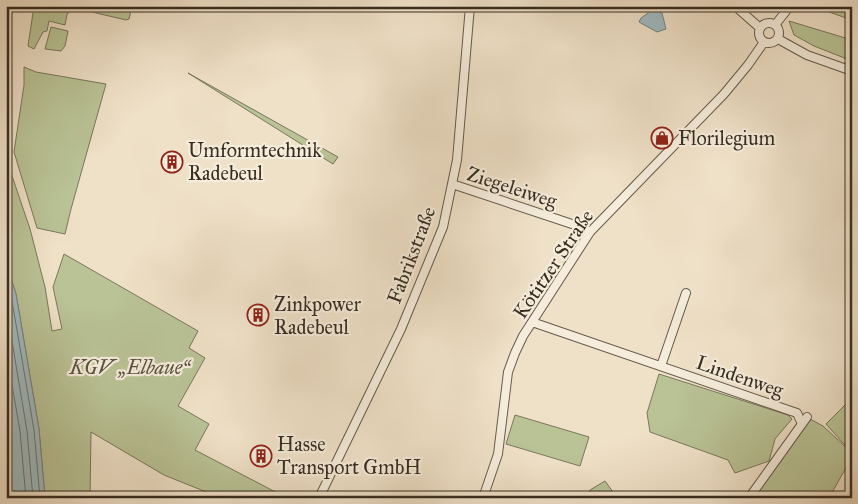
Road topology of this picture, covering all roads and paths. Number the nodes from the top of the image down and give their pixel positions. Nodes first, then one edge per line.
1 (470, 6) edge
2 (735, 6) edge
3 (790, 6) edge
4 (775, 25) junction
5 (760, 28) junction
6 (778, 39) junction
7 (764, 42) junction
8 (852, 71) edge
9 (452, 184) junction
10 (590, 232) junction
11 (686, 293) dead end
12 (532, 322) junction
13 (661, 366) junction
14 (807, 417) dead end
15 (802, 424) junction
16 (319, 498) edge
17 (483, 498) edge
18 (749, 498) edge

1 - 9 street, Fabrikstraße
2 - 5 street
3 - 4 street
4 - 5 street
4 - 6 street
5 - 7 street
6 - 7 street
6 - 8 street
7 - 10 street, Kötitzer Straße
9 - 10 street, Ziegeleiweg
9 - 16 street, Fabrikstraße
10 - 12 street, Kötitzer Straße
11 - 13 street
12 - 13 street, Lindenweg
12 - 17 street, Kötitzer Straße
13 - 15 street, Lindenweg
14 - 15 street
15 - 18 street

